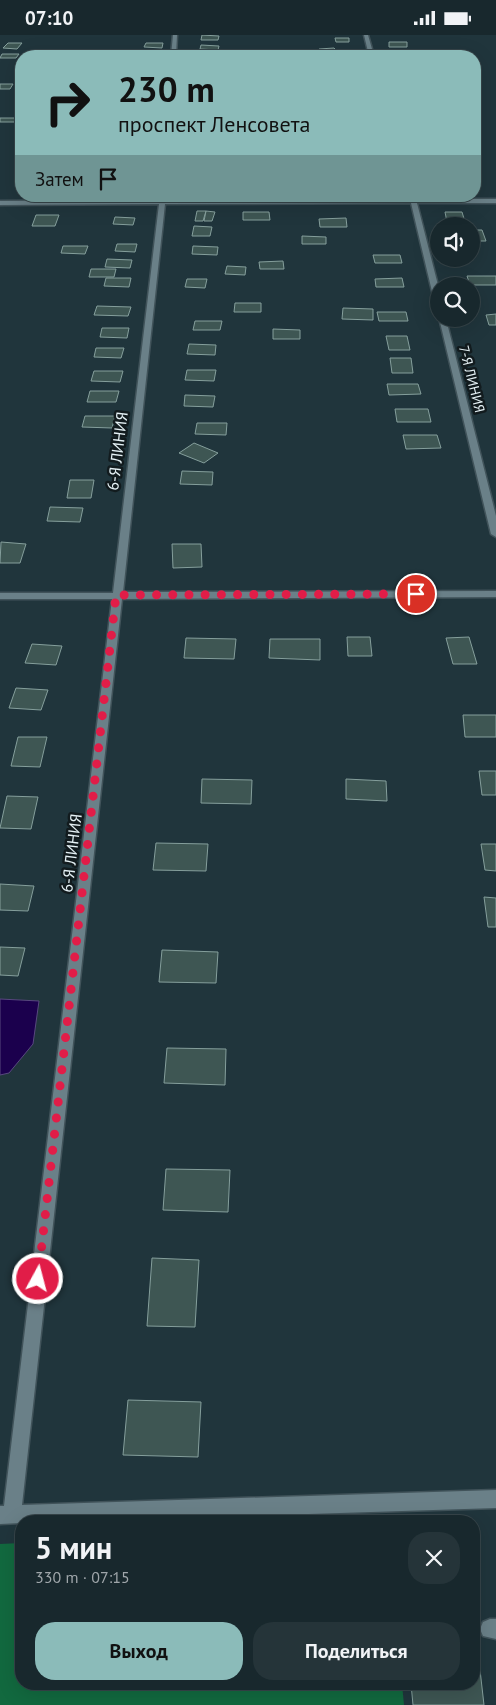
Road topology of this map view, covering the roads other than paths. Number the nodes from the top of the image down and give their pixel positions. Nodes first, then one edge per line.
1 (176, 35) edge
2 (366, 35) edge
3 (175, 50) edge
4 (370, 50) edge
5 (481, 201) edge
6 (496, 201) edge
7 (40, 202) edge
8 (162, 202) edge
9 (414, 202) edge
10 (0, 203) edge
11 (432, 277) edge
12 (444, 327) edge
13 (496, 534) edge
14 (496, 594) edge
15 (0, 595) edge
16 (116, 595) junction
17 (496, 1499) edge
18 (6, 1514) edge

1 - 3 street
2 - 4 street
5 - 6 street
7 - 10 street
8 - 16 street, 6-Я ЛИНИЯ
9 - 11 street
12 - 13 street, 7-Я ЛИНИЯ
14 - 16 street
15 - 16 street
16 - 18 street, 6-Я ЛИНИЯ
17 - 18 street

